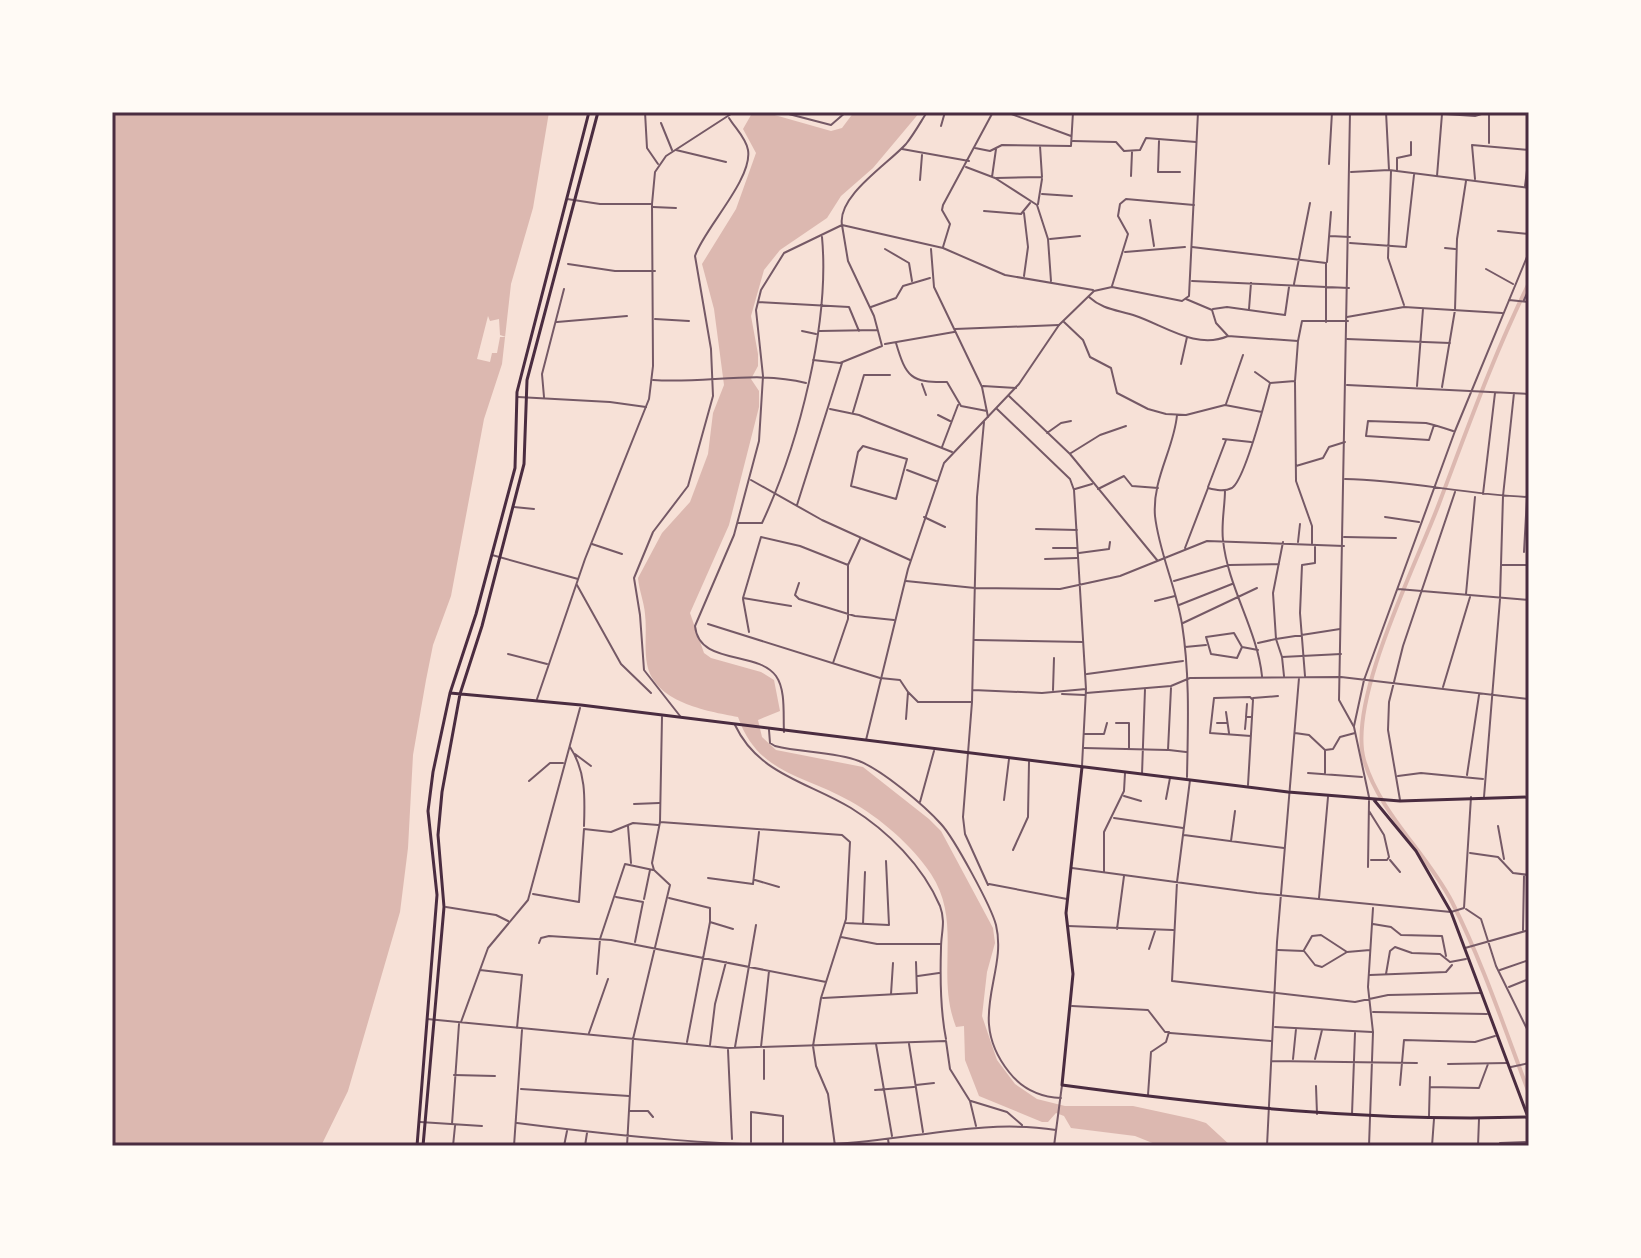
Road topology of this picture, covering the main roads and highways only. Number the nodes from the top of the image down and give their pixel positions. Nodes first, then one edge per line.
1 (589, 112) edge
2 (598, 112) edge
3 (543, 287) junction
4 (552, 289) junction
5 (516, 462) junction
6 (524, 464) junction
7 (450, 693) junction
8 (460, 694) junction
9 (1082, 767) junction
10 (1529, 797) edge
11 (1375, 800) junction
12 (437, 895) junction
13 (445, 895) junction
14 (419, 1100) junction
15 (426, 1100) junction
16 (1529, 1117) edge
17 (417, 1146) edge
18 (423, 1146) edge

1 - 3 main road
2 - 4 main road
3 - 4 main road
3 - 5 main road
4 - 6 main road
5 - 6 main road
5 - 7 main road
6 - 8 main road
7 - 8 main road
7 - 12 main road
8 - 9 main road
8 - 13 main road
9 - 11 main road
9 - 16 main road
10 - 11 main road
11 - 16 main road
12 - 13 main road
12 - 14 main road
13 - 15 main road
14 - 15 main road
14 - 17 main road
15 - 18 main road

